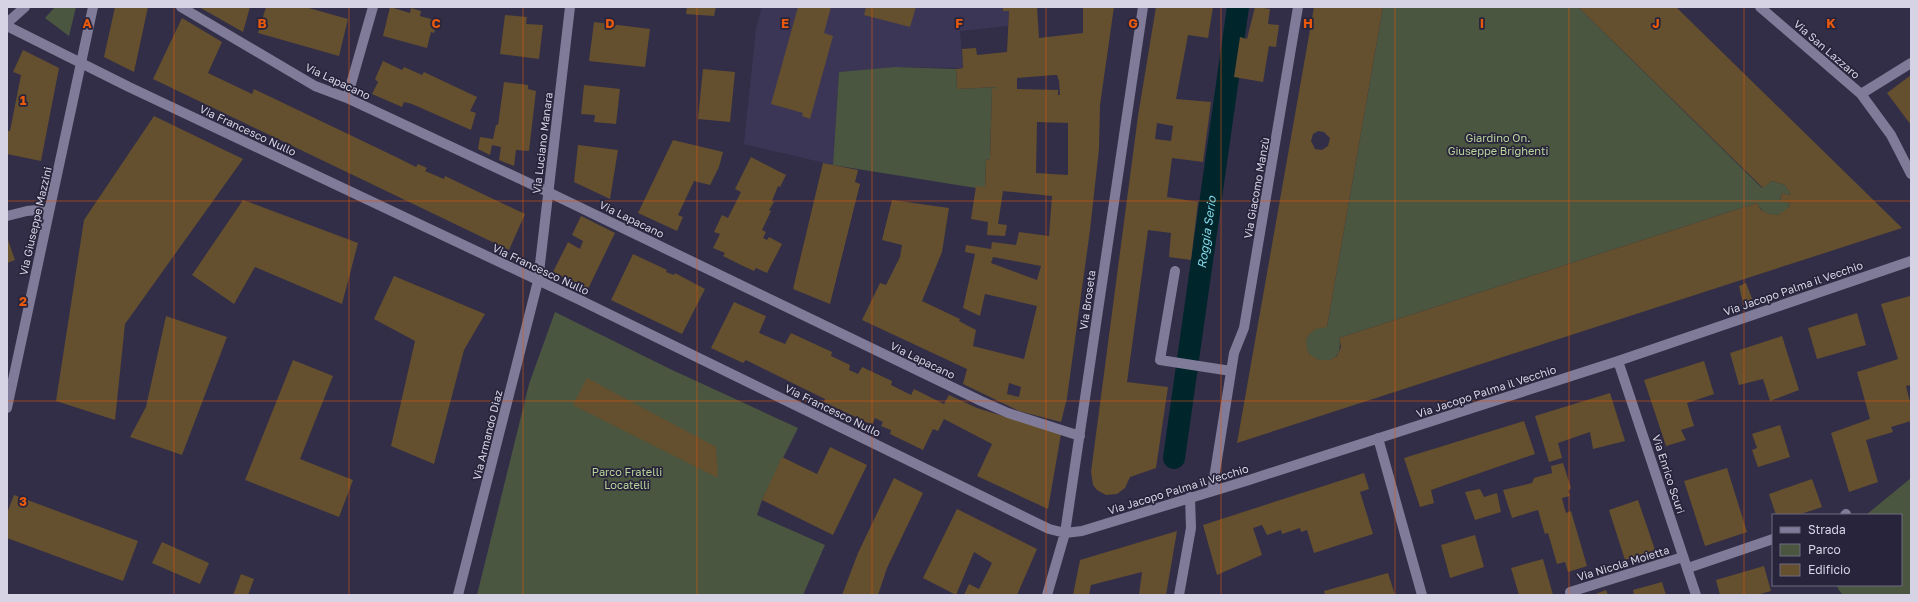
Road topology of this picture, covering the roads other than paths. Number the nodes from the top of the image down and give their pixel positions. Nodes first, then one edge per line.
1 (25, 7) edge
2 (93, 7) edge
3 (181, 7) edge
4 (373, 7) edge
5 (570, 7) edge
6 (1143, 7) edge
7 (1298, 7) edge
8 (1760, 7) edge
9 (7, 22) edge
10 (7, 26) edge
11 (1911, 63) edge
12 (82, 64) junction
13 (1861, 94) junction
14 (347, 98) junction
15 (1911, 174) edge
16 (548, 192) junction
17 (48, 210) junction
18 (7, 216) edge
19 (1911, 261) edge
20 (1175, 271) dead end
21 (538, 281) junction
22 (1618, 361) junction
23 (1231, 371) junction
24 (7, 408) edge
25 (1080, 436) junction
26 (1378, 438) junction
27 (1212, 491) junction
28 (1190, 497) junction
29 (1065, 533) junction
30 (1772, 539) edge
31 (1683, 557) junction
32 (1688, 568) junction
33 (1570, 592) dead end
34 (458, 595) edge
35 (1047, 595) edge
36 (1179, 595) edge
37 (1422, 595) edge
38 (1696, 595) edge

1 - 9 street
2 - 12 street, Via Giuseppe Mazzini
3 - 14 street, Via Lapacano
4 - 14 street
5 - 16 street, Via Luciano Manara
6 - 25 street, Via Broseta
7 - 23 street, Via Giacomo Manzù
8 - 13 street, Via San Lazzaro
10 - 12 street, Via Francesco Nullo
11 - 13 street, Via San Lazzaro
12 - 17 street, Via Giuseppe Mazzini
12 - 21 street, Via Francesco Nullo
13 - 15 street, Via San Lazzaro
14 - 16 street, Via Lapacano
16 - 21 street, Via Luciano Manara
16 - 25 street, Via Lapacano
17 - 18 street
17 - 24 street, Via Giuseppe Mazzini
19 - 22 street, Via Jacopo Palma il Vecchio
20 - 23 street
21 - 29 street, Via Francesco Nullo
21 - 34 street, Via Armando Diaz
22 - 26 street, Via Jacopo Palma il Vecchio
22 - 31 street, Via Enrico Scuri
23 - 27 street, Via Giacomo Manzù
25 - 29 street, Via Broseta
26 - 27 street, Via Jacopo Palma il Vecchio
26 - 37 street
27 - 28 street, Via Jacopo Palma il Vecchio
28 - 29 street, Via Jacopo Palma il Vecchio
28 - 36 street
29 - 35 street, Via Broseta
30 - 32 street
31 - 32 street, Via Enrico Scuri
31 - 33 street, Via Nicola Moietta
32 - 38 street, Via Enrico Scuri

